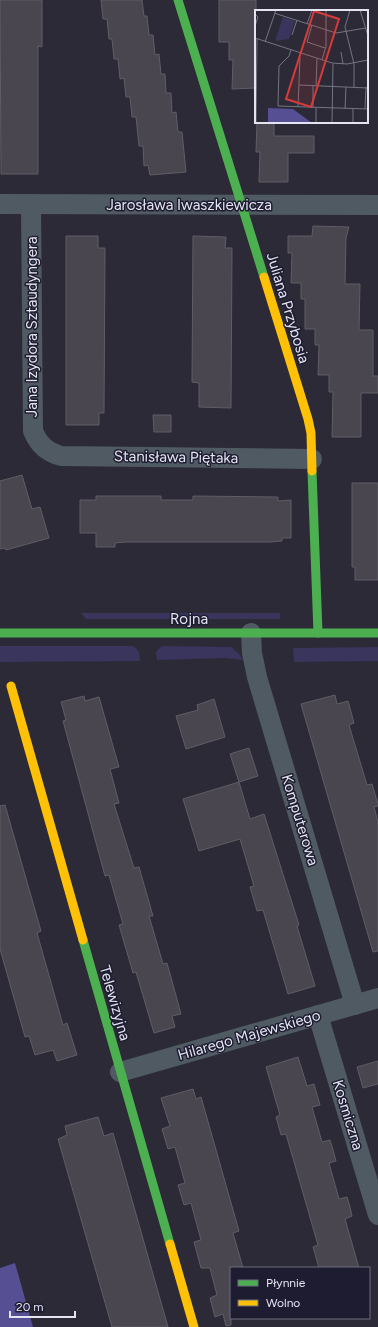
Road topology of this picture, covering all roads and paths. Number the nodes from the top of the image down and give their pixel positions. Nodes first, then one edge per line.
1 (178, 0) edge
2 (0, 204) edge
3 (31, 204) junction
4 (378, 205) edge
5 (242, 206) junction
6 (42, 446) joint
7 (312, 460) junction
8 (0, 633) edge
9 (252, 633) junction
10 (318, 633) junction
11 (378, 633) edge
12 (11, 686) dead end
13 (378, 998) edge
14 (355, 1005) junction
15 (318, 1016) junction
16 (120, 1072) junction
17 (378, 1215) edge
18 (194, 1327) edge

1 - 5 street, Juliana Przybosia
2 - 3 street, Jarosława Iwaszkiewicza
3 - 5 street, Jarosława Iwaszkiewicza
3 - 6 street, Jana Izydora Sztaudyngera
4 - 5 street, Jarosława Iwaszkiewicza
5 - 7 street, Juliana Przybosia
6 - 7 street, Stanisława Piętaka
7 - 10 street, Juliana Przybosia
8 - 9 street, Rojna
9 - 10 street, Rojna
9 - 14 street, Komputerowa
10 - 11 street, Rojna
12 - 16 street, Telewizyjna
13 - 14 street, Hilarego Majewskiego
14 - 15 street, Hilarego Majewskiego
15 - 16 street, Hilarego Majewskiego
15 - 17 street, Kosmiczna
16 - 18 street, Telewizyjna

